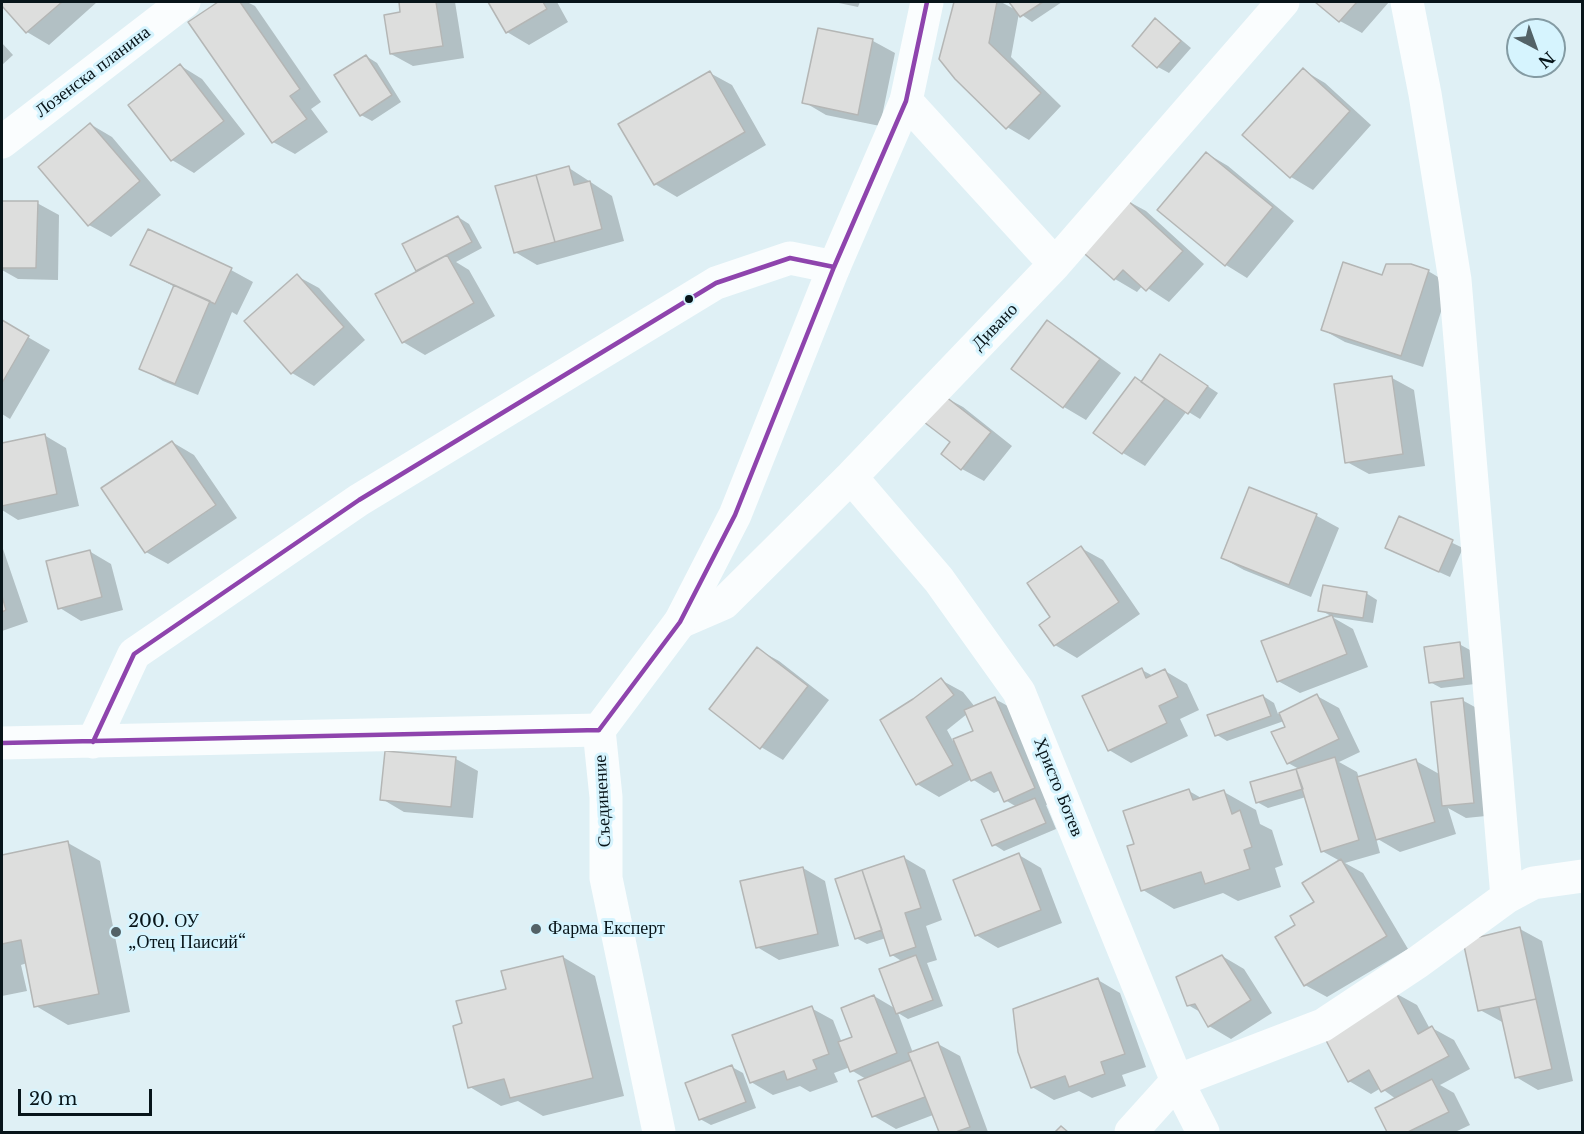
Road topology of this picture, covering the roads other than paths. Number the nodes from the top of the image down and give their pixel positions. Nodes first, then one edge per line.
1 (184, 2) edge
2 (927, 2) edge
3 (1283, 2) edge
4 (1407, 2) edge
5 (906, 101) junction
6 (2, 142) edge
7 (1055, 264) junction
8 (834, 267) junction
9 (851, 477) junction
10 (680, 621) junction
11 (599, 730) junction
12 (93, 742) junction
13 (2, 743) edge
14 (1582, 876) edge
15 (1507, 897) junction
16 (1177, 1081) junction
17 (659, 1132) edge
18 (1131, 1132) edge
19 (1203, 1132) edge

1 - 6 street, Лозенска планина
2 - 5 street, Съединение
3 - 7 street, Дивано
4 - 15 street
5 - 7 street
5 - 8 street, Съединение
7 - 9 street, Дивано
8 - 10 street, Съединение
8 - 12 street
9 - 10 street, Дивано
9 - 16 street, Христо Ботев
10 - 11 street, Съединение
11 - 12 street
11 - 17 street, Съединение
12 - 13 street
14 - 15 street
15 - 16 street
16 - 18 street
16 - 19 street, Христо Ботев

